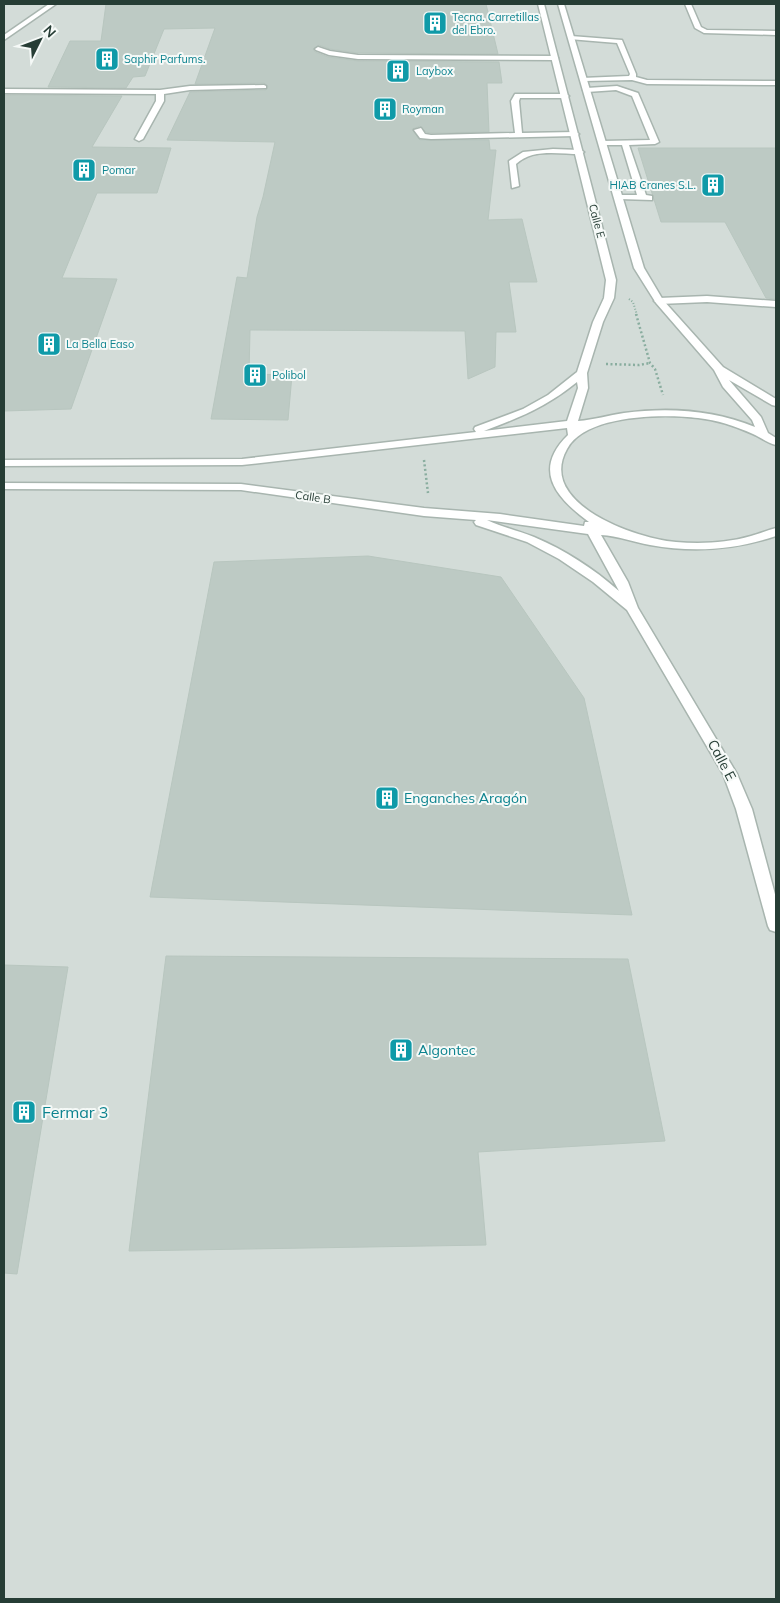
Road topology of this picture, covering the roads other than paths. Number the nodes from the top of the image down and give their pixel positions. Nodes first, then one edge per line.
1 (54, 4) edge
2 (541, 4) edge
3 (561, 4) edge
4 (688, 4) edge
5 (776, 33) edge
6 (4, 38) edge
7 (571, 38) junction
8 (318, 49) dead end
9 (555, 58) junction
10 (632, 78) junction
11 (584, 79) junction
12 (776, 84) edge
13 (264, 87) dead end
14 (4, 90) edge
15 (587, 90) junction
16 (160, 92) junction
17 (564, 96) junction
18 (418, 130) dead end
19 (574, 134) junction
20 (519, 135) junction
21 (139, 139) dead end
22 (603, 143) junction
23 (625, 144) junction
24 (580, 152) junction
25 (515, 186) dead end
26 (618, 197) junction
27 (642, 197) junction
28 (652, 199) dead end
29 (659, 301) junction
30 (776, 304) edge
31 (719, 369) junction
32 (582, 373) junction
33 (776, 403) edge
34 (596, 423) junction
35 (572, 424) junction
36 (764, 428) junction
37 (463, 436) junction
38 (571, 437) junction
39 (776, 442) edge
40 (4, 463) edge
41 (4, 486) edge
42 (585, 514) junction
43 (467, 516) junction
44 (591, 531) junction
45 (620, 532) junction
46 (776, 532) edge
47 (632, 608) junction
48 (776, 926) edge

1 - 6 street
2 - 9 street, Calle E
3 - 7 street, Calle E
4 - 5 street
7 - 10 street
7 - 11 street, Calle E
8 - 9 street
9 - 17 street, Calle E
10 - 11 street
10 - 12 street
11 - 15 street, Calle E
13 - 16 street
14 - 16 street
15 - 22 street, Calle E
15 - 23 street
16 - 21 street
17 - 19 street, Calle E
17 - 20 street
18 - 20 street
19 - 20 street
19 - 24 street, Calle E
22 - 23 street
22 - 26 street, Calle E
23 - 27 street
24 - 25 street
24 - 32 street, Calle E
26 - 27 street
26 - 29 street, Calle E
27 - 28 street
29 - 30 street
29 - 31 street, Calle E
31 - 33 street, Calle E
31 - 36 street, Calle E
32 - 35 street, Calle E
32 - 37 street
34 - 35 street
34 - 36 street
34 - 38 street
35 - 37 street
35 - 38 street, Calle E
36 - 39 street
37 - 40 street
38 - 42 street
41 - 43 street, Calle B
42 - 44 street, Calle E
42 - 45 street
43 - 44 street, Calle B
43 - 47 street, Calle E
44 - 45 street, Calle B
44 - 47 street, Calle E
45 - 46 street
47 - 48 street, Calle E

